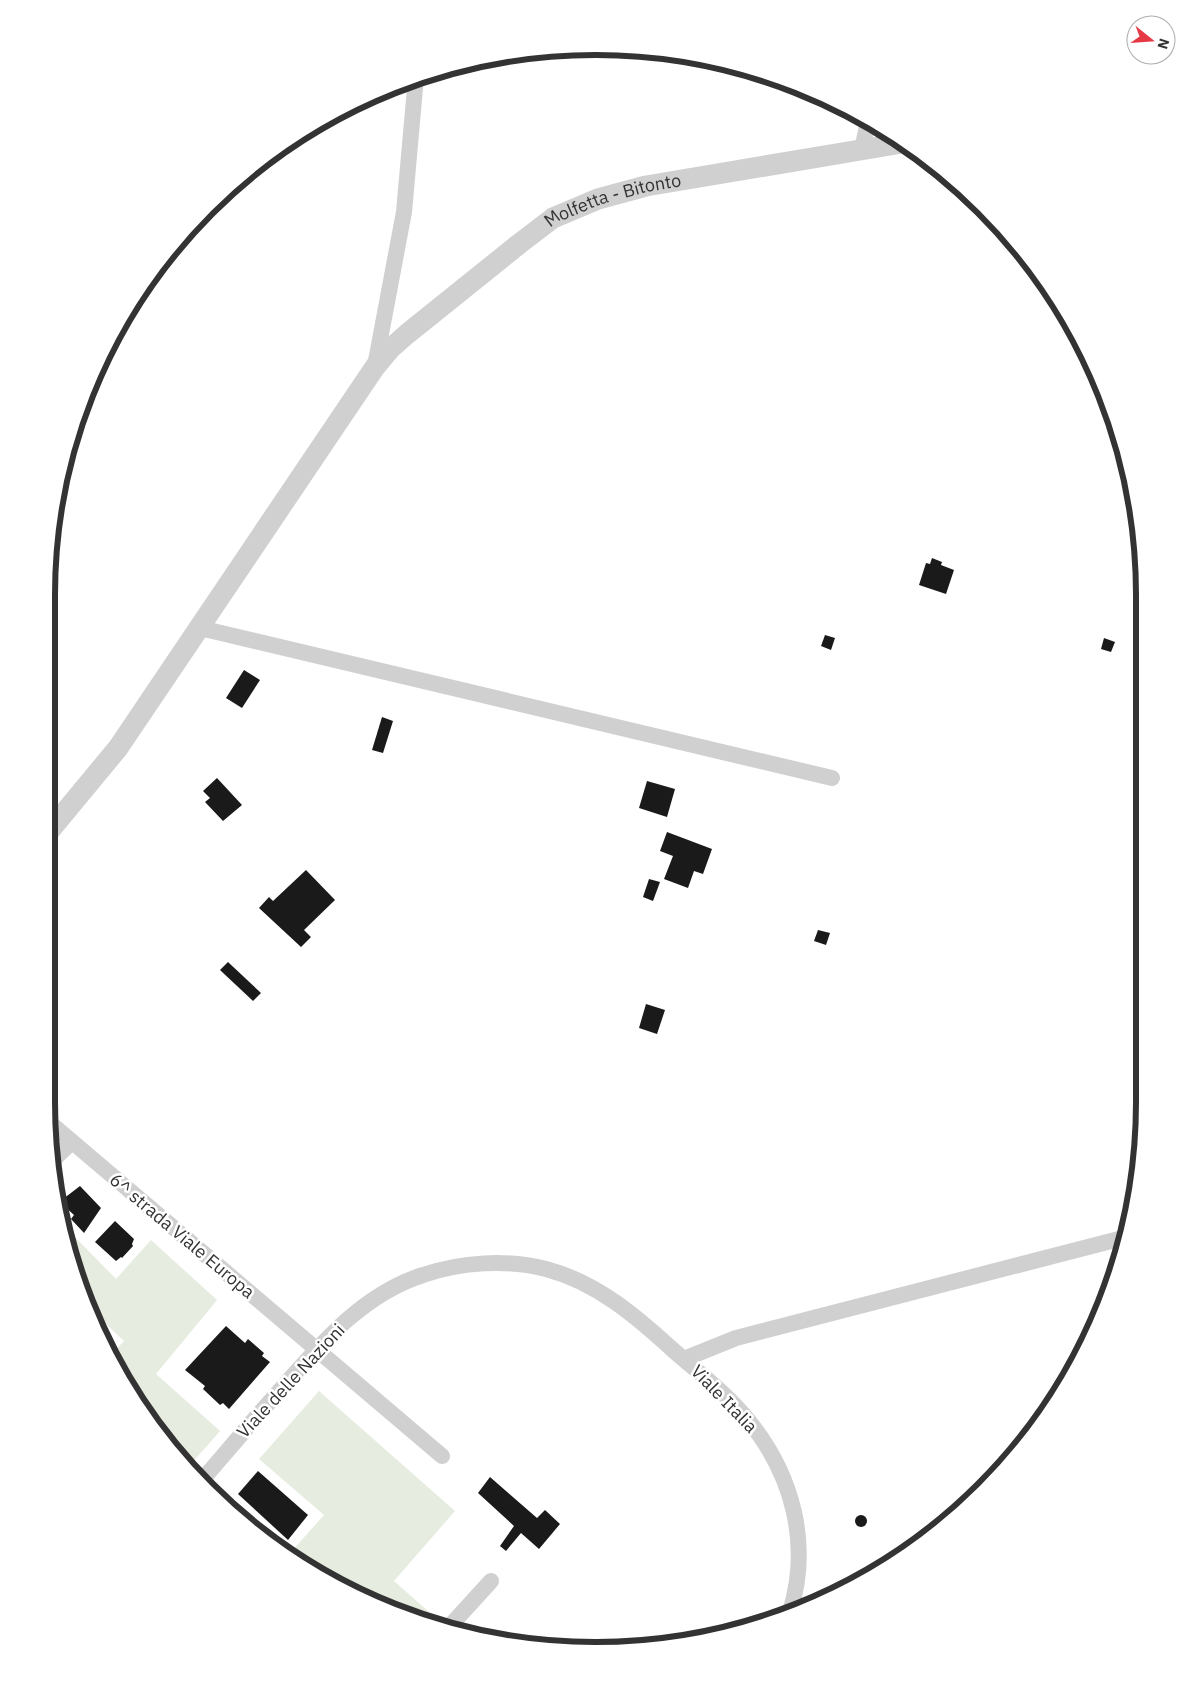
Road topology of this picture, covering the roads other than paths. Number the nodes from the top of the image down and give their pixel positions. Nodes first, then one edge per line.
1 (415, 86) edge
2 (867, 127) edge
3 (893, 144) edge
4 (862, 149) junction
5 (375, 367) junction
6 (200, 628) junction
7 (832, 778) dead end
8 (55, 824) edge
9 (56, 1128) edge
10 (72, 1142) junction
11 (58, 1155) edge
12 (1118, 1240) edge
13 (316, 1350) junction
14 (684, 1359) junction
15 (442, 1456) dead end
16 (205, 1475) edge
17 (491, 1581) dead end
18 (792, 1605) edge
19 (453, 1623) edge

1 - 5 street
2 - 4 street
3 - 4 street, Molfetta - Bitonto
4 - 5 street, Molfetta - Bitonto
5 - 6 street, Molfetta - Bitonto
6 - 7 street
6 - 8 street, Molfetta - Bitonto
9 - 10 street, 6^ strada Viale Europa
10 - 11 street
10 - 13 street, 6^ strada Viale Europa
12 - 14 street
13 - 14 street, Viale delle Nazioni
13 - 15 street, 6^ strada Viale Europa
13 - 16 street, Viale delle Nazioni
14 - 18 street, Viale Italia
17 - 19 street

